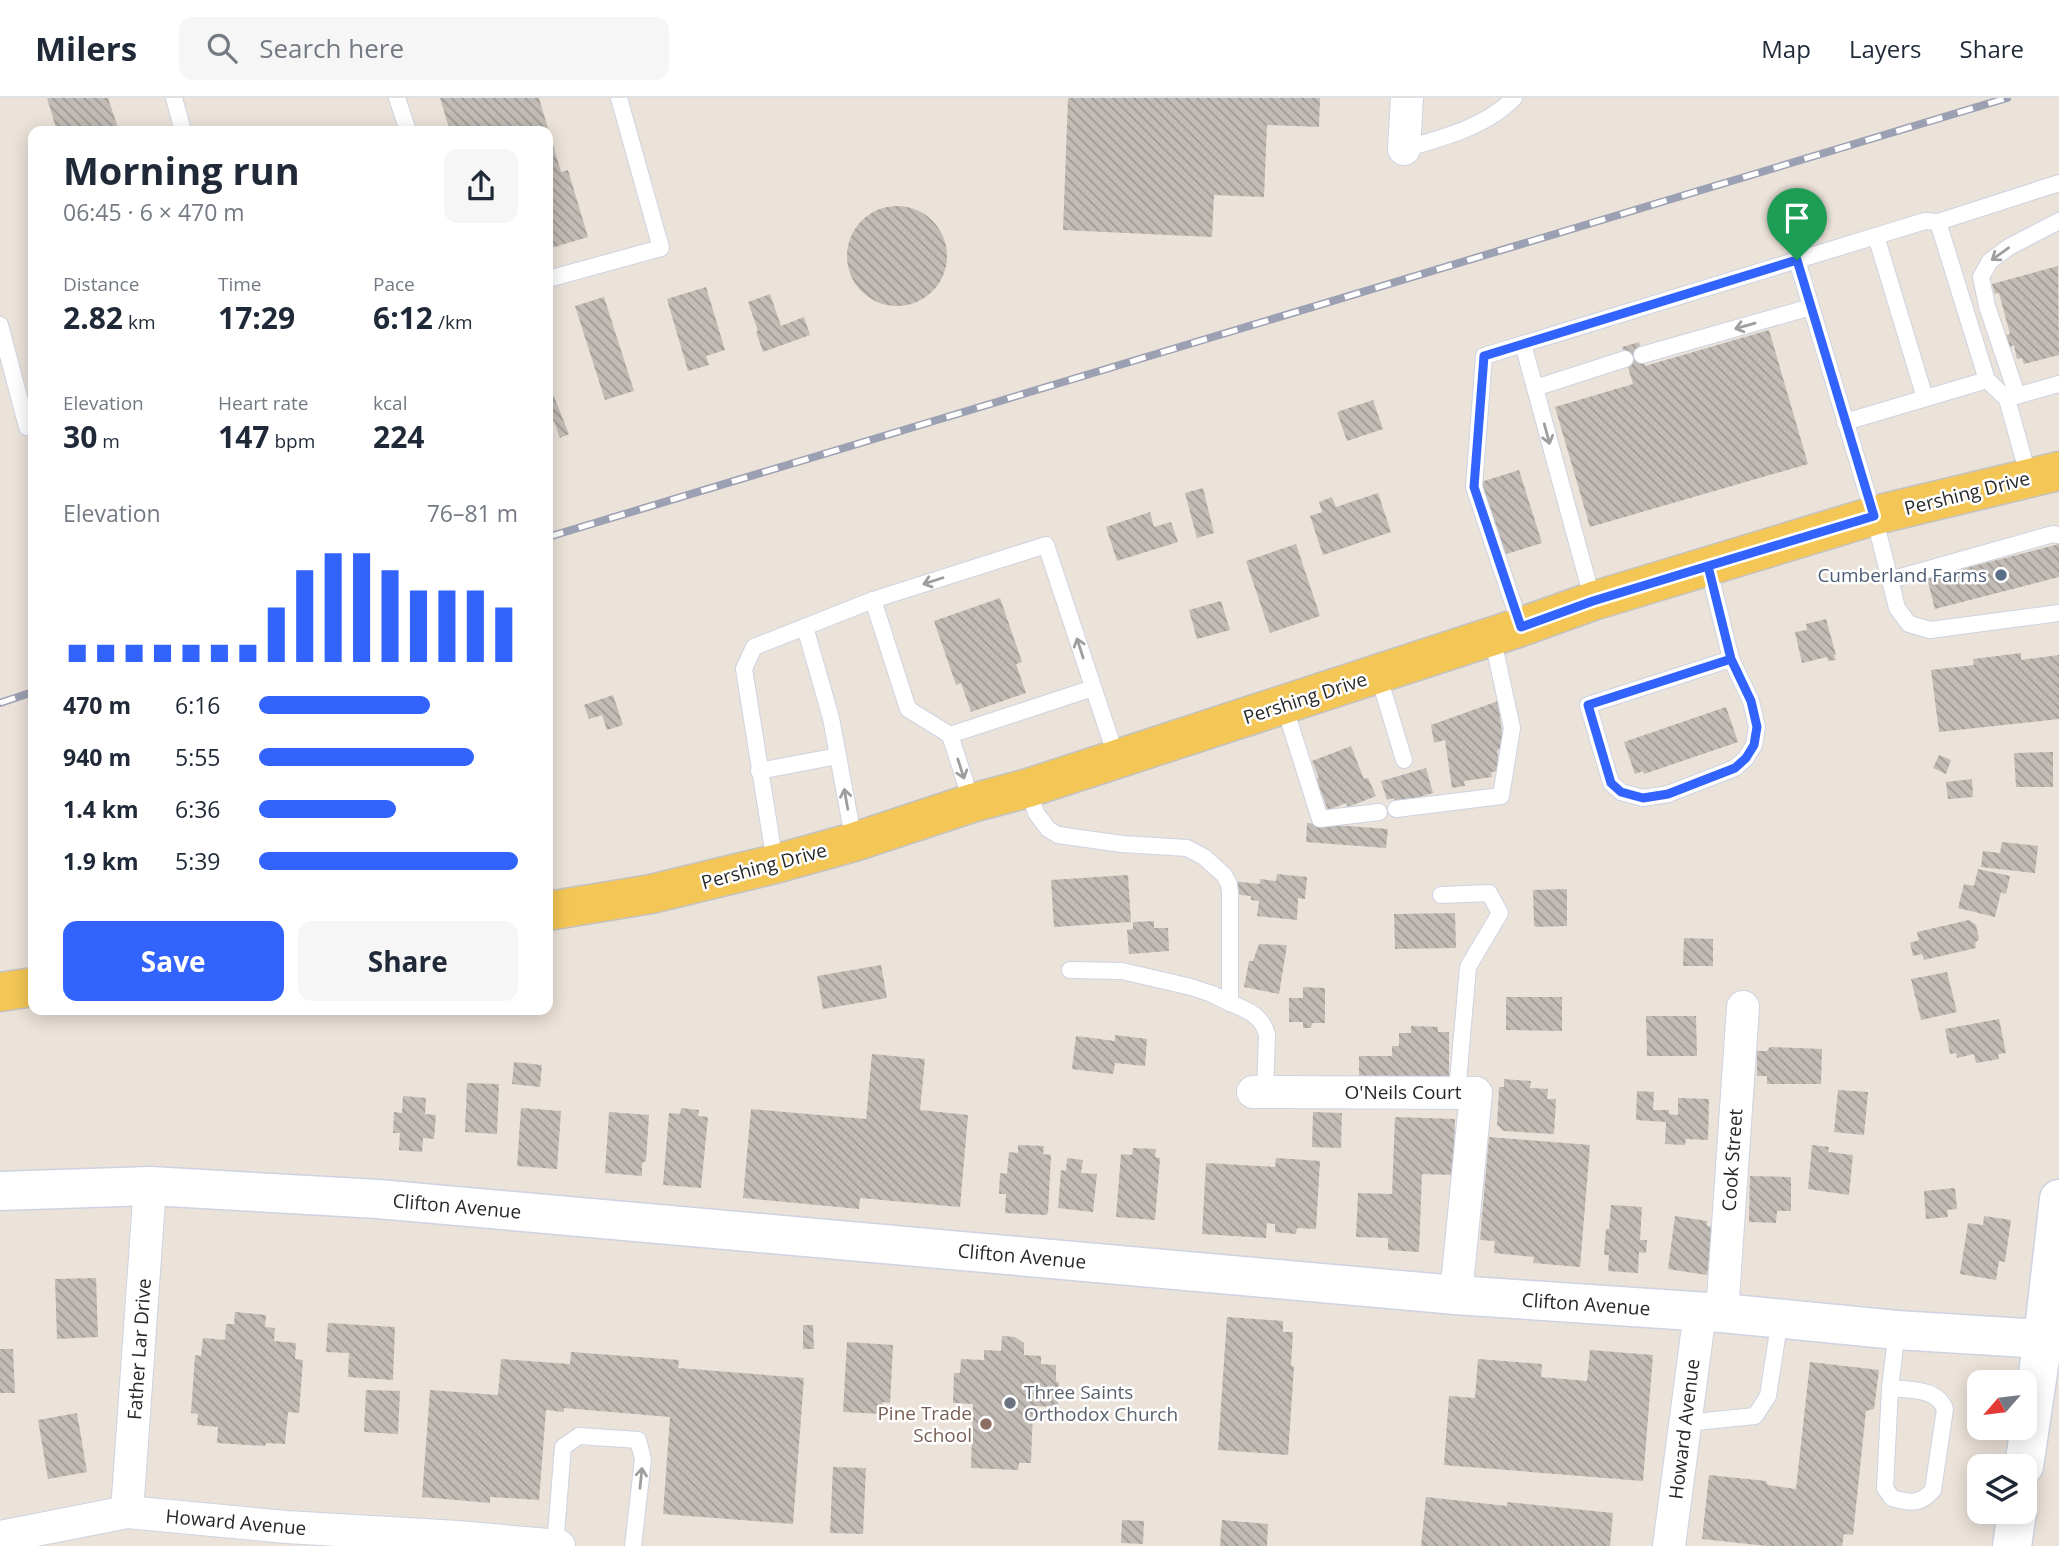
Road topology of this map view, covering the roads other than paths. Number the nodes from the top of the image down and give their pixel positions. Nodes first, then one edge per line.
1 (174, 98) edge
2 (397, 98) edge
3 (619, 98) edge
4 (1407, 98) edge
5 (1514, 98) edge
6 (182, 126) edge
7 (406, 126) edge
8 (1404, 149) joint
9 (2059, 183) edge
10 (2059, 221) edge
11 (1938, 222) junction
12 (1876, 236) junction
13 (1797, 260) junction
14 (553, 278) edge
15 (1811, 307) junction
16 (0, 325) edge
17 (1523, 344) junction
18 (1642, 355) dead end
19 (1626, 359) dead end
20 (1987, 380) junction
21 (2059, 384) edge
22 (1535, 388) junction
23 (2012, 397) junction
24 (1925, 398) junction
25 (1845, 422) junction
26 (28, 427) edge
27 (2044, 475) edge
28 (1874, 516) junction
29 (2059, 535) edge
30 (1708, 566) junction
31 (1890, 580) junction
32 (873, 600) junction
33 (1593, 601) junction
34 (2059, 613) edge
35 (805, 627) junction
36 (1507, 632) junction
37 (1731, 659) junction
38 (1378, 674) junction
39 (1093, 688) junction
40 (1284, 705) junction
41 (950, 734) junction
42 (838, 756) junction
43 (1117, 759) junction
44 (1405, 760) dead end
45 (759, 771) junction
46 (1028, 788) junction
47 (972, 803) junction
48 (1396, 809) dead end
49 (1379, 812) dead end
50 (854, 842) junction
51 (775, 864) junction
52 (1441, 895) dead end
53 (553, 911) edge
54 (1070, 970) dead end
55 (28, 988) edge
56 (0, 992) edge
57 (1230, 1003) junction
58 (1742, 1007) dead end
59 (1259, 1092) joint
60 (1457, 1093) junction
61 (150, 1186) junction
62 (0, 1191) edge
63 (2059, 1199) edge
64 (1456, 1295) junction
65 (1711, 1312) junction
66 (1780, 1318) junction
67 (1897, 1329) junction
68 (2051, 1338) edge
69 (1891, 1388) junction
70 (1685, 1423) junction
71 (2027, 1454) edge
72 (127, 1512) junction
73 (2015, 1524) edge
74 (0, 1537) edge
75 (548, 1545) edge
76 (633, 1546) edge
77 (1669, 1546) edge
78 (2012, 1546) edge

1 - 6 lane
2 - 7 lane
3 - 14 lane
4 - 8 street
5 - 8 lane
9 - 11 lane
10 -> 23 lane
11 - 12 lane
11 - 20 lane
12 - 13 lane
12 - 24 lane
13 - 15 lane
13 - 17 lane
15 -> 18 lane
15 - 25 lane
16 - 26 lane
17 - 22 lane
17 - 36 lane
19 - 22 lane
20 - 23 lane
20 - 24 lane
21 - 23 lane
22 -> 33 lane
23 - 27 lane
24 - 25 lane
25 - 28 lane
27 - 28 main road, Pershing Drive
28 - 30 main road, Pershing Drive
28 - 31 lane
29 - 31 lane
30 - 33 main road, Pershing Drive
30 - 37 lane
31 - 34 lane
32 - 35 lane
39 -> 32 lane
32 - 41 lane
33 - 36 main road, Pershing Drive
35 - 42 lane
35 - 45 lane
36 - 38 main road, Pershing Drive
36 - 48 lane
37 - 37 lane
38 - 40 main road, Pershing Drive
38 - 44 lane
39 - 41 lane
39 - 43 lane
40 - 43 main road, Pershing Drive
40 - 49 lane
41 -> 47 lane
42 - 45 lane
50 -> 42 lane
43 - 46 main road, Pershing Drive
45 - 51 lane
46 - 47 main road, Pershing Drive
46 - 57 lane
47 - 50 main road, Pershing Drive
50 - 51 main road, Pershing Drive
51 - 53 main road, Pershing Drive
52 - 60 lane
54 - 57 lane
55 - 56 main road
57 - 59 lane
58 - 65 street, Cook Street
59 - 60 street, O'Neils Court
60 - 64 street, O'Neils Court
61 - 62 main road, Clifton Avenue
61 - 64 main road, Clifton Avenue
61 - 72 street, Father Lar Drive
63 - 68 main road
64 - 65 main road, Clifton Avenue
65 - 66 main road, Clifton Avenue
65 - 70 street, Howard Avenue
66 - 67 main road, Clifton Avenue
66 - 70 lane
67 - 68 main road, Clifton Avenue
67 - 69 lane
68 - 71 main road
69 - 69 lane
70 - 77 street, Howard Avenue
72 - 74 street, Howard Avenue
72 - 75 street, Howard Avenue
73 - 78 main road
76 -> 75 lane

